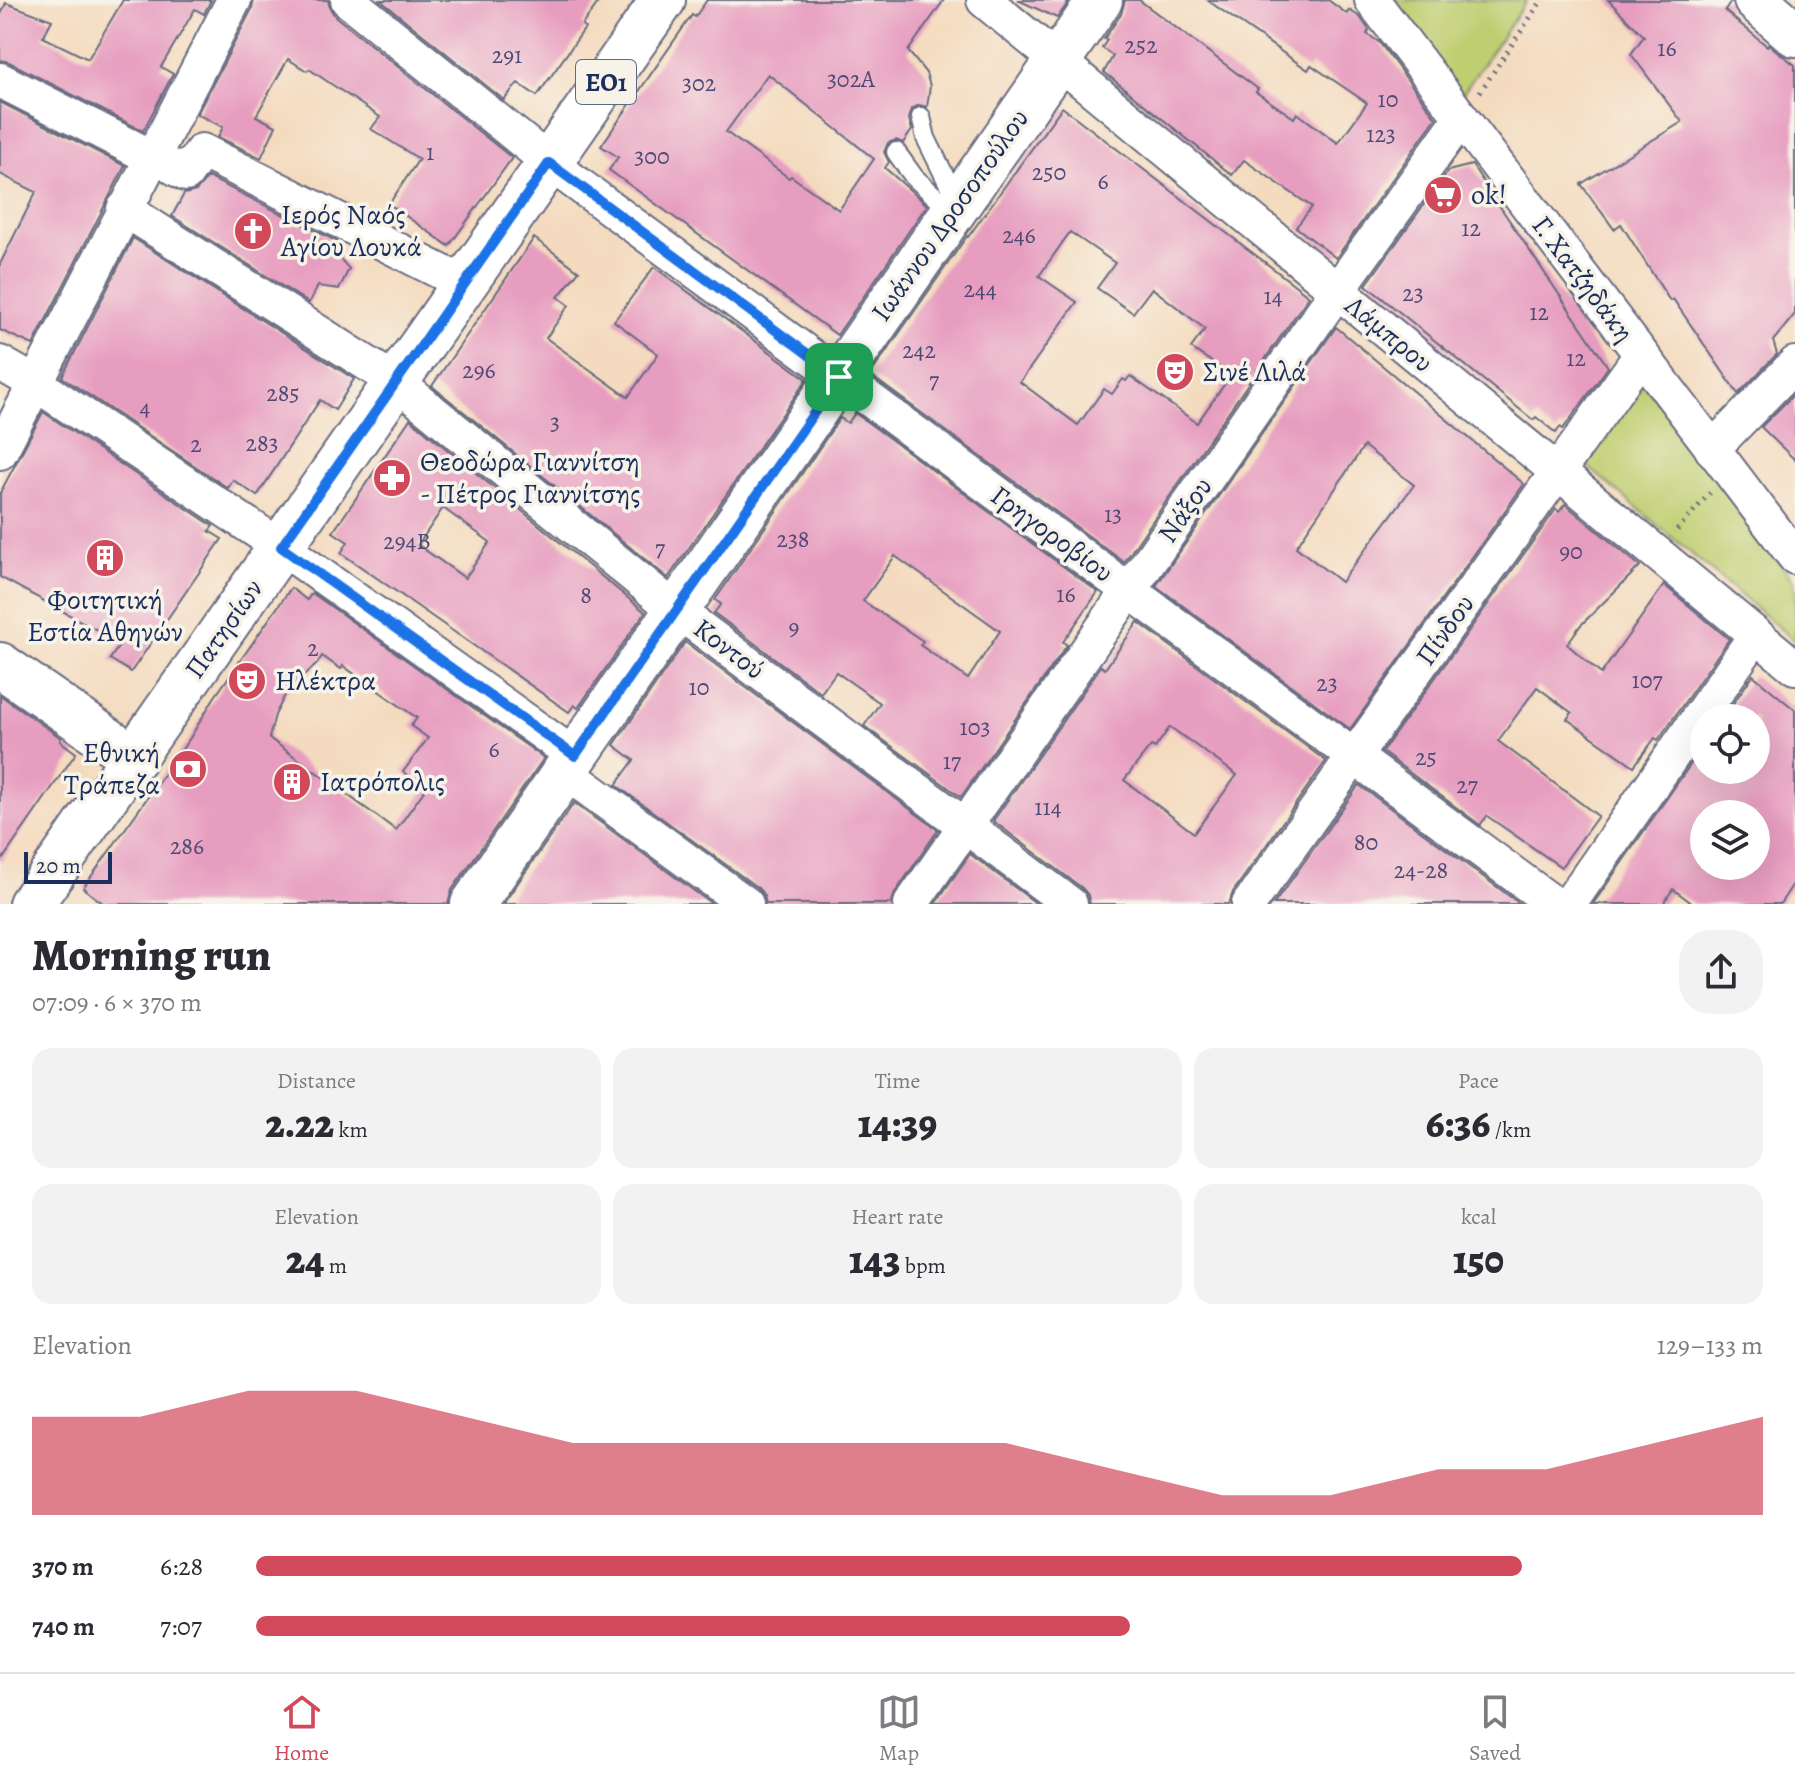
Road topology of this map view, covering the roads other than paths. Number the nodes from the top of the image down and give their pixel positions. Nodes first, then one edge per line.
1 (234, 0) edge
2 (348, 0) edge
3 (663, 0) edge
4 (984, 0) edge
5 (1100, 0) edge
6 (1372, 0) edge
7 (1756, 0) edge
8 (1795, 34) edge
9 (1058, 61) junction
10 (0, 80) edge
11 (921, 117) dead end
12 (1461, 118) junction
13 (896, 152) dead end
14 (162, 162) junction
15 (549, 163) junction
16 (955, 208) junction
17 (124, 209) junction
18 (465, 284) junction
19 (1337, 291) junction
20 (1641, 355) junction
21 (0, 363) edge
22 (1795, 364) edge
23 (839, 377) junction
24 (396, 382) junction
25 (35, 383) junction
26 (3, 440) edge
27 (1721, 460) junction
28 (1557, 471) junction
29 (281, 547) junction
30 (1795, 557) edge
31 (1129, 590) junction
32 (676, 610) junction
33 (1756, 635) junction
34 (0, 665) edge
35 (1795, 667) edge
36 (1355, 757) junction
37 (134, 758) junction
38 (570, 764) junction
39 (965, 827) junction
40 (43, 900) edge
41 (473, 904) edge
42 (746, 904) edge
43 (911, 904) edge
44 (1070, 904) edge
45 (1249, 904) edge
46 (1554, 904) edge
47 (1569, 904) edge

1 - 14 street
2 - 15 street, Γρηγοροβίου
3 - 15 street, Πατησίων / ΕΟ1
4 - 9 street, Λάμπρου
5 - 9 street, Ιωάννου Δροσοπούλου
6 - 12 street, Γ. Χατζηδάκη
7 - 8 street
9 - 16 street, Ιωάννου Δροσοπούλου
9 - 19 street, Λάμπρου
10 - 14 street
11 - 16 lane
12 - 19 street, Νάξου
12 - 20 street, Γ. Χατζηδάκη
13 - 16 lane
14 - 17 street
14 - 18 street
15 - 18 street, Πατησίων / ΕΟ1
15 - 23 street, Γρηγοροβίου
16 - 23 street, Ιωάννου Δροσοπούλου
17 - 24 street, Κοντού
17 - 25 street
18 - 24 street, Πατησίων / ΕΟ1
19 - 28 street, Λάμπρου
19 - 31 street, Νάξου
20 - 27 street, Γ. Χατζηδάκη
20 - 28 street, Πίνδου
21 - 25 street
22 - 27 street
23 - 31 street, Γρηγοροβίου
23 - 32 street, Ιωάννου Δροσοπούλου
24 - 29 street, Πατησίων / ΕΟ1
24 - 32 street, Κοντού
25 - 26 street
25 - 29 street
27 - 30 street, Γ. Χατζηδάκη
28 - 33 street, Λάμπρου
28 - 36 street, Πίνδου
29 - 37 street, Πατησίων / ΕΟ1
29 - 38 street
31 - 36 street, Γρηγοροβίου
31 - 39 street, Νάξου
32 - 38 street, Ιωάννου Δροσοπούλου
32 - 39 street, Κοντού
33 - 35 street, Λάμπρου
33 - 47 street
34 - 37 street
36 - 45 street, Πίνδου
36 - 46 street, Γρηγοροβίου
37 - 40 street, Πατησίων / ΕΟ1
38 - 41 street, Ιωάννου Δροσοπούλου
38 - 42 street
39 - 43 street, Νάξου
39 - 44 street, Κοντού

